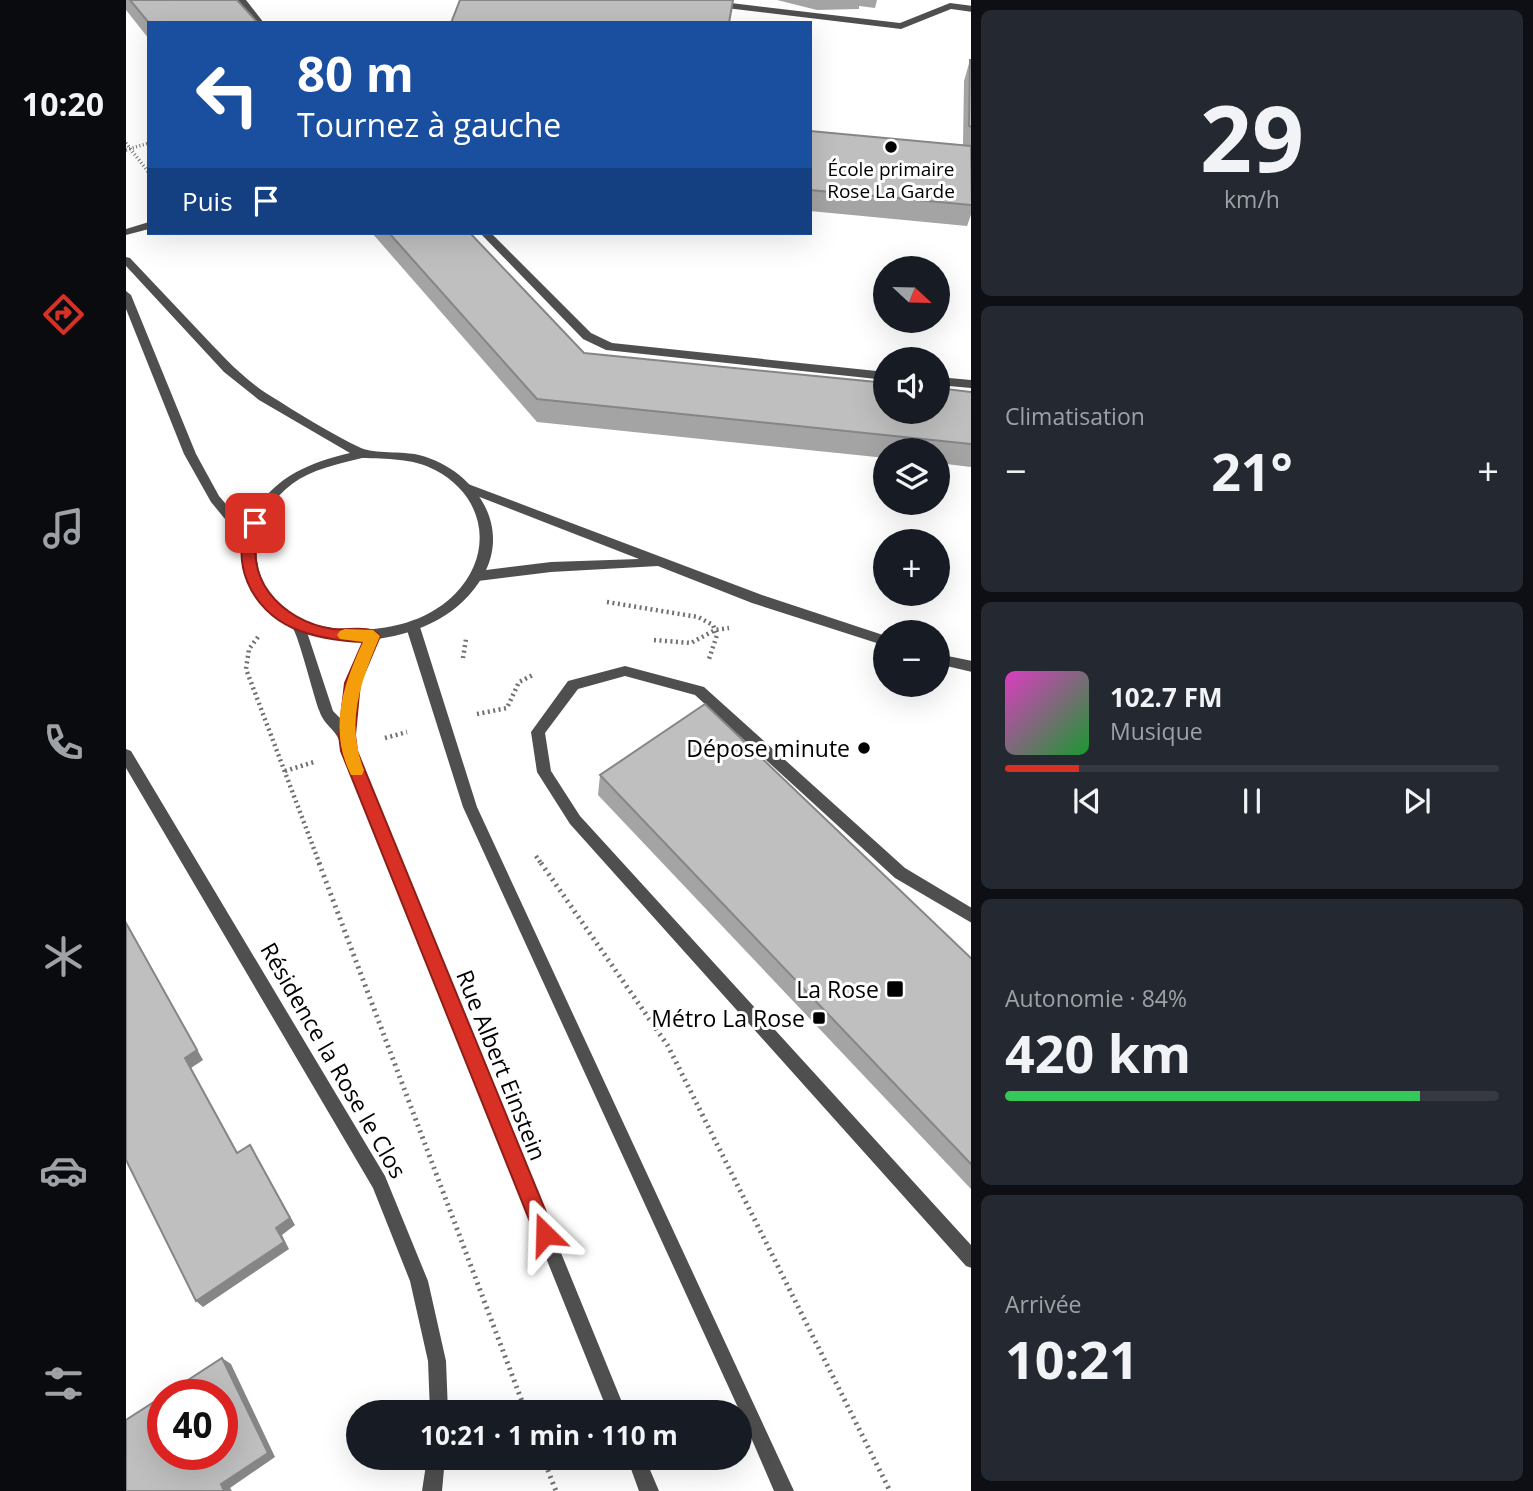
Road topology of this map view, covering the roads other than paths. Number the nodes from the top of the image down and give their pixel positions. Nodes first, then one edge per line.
1 (241, 0) edge
2 (684, 0) edge
3 (971, 9) edge
4 (258, 21) edge
5 (147, 226) edge
6 (126, 232) edge
7 (487, 235) edge
8 (126, 261) edge
9 (126, 295) edge
10 (873, 375) edge
11 (950, 382) edge
12 (971, 384) edge
13 (362, 454) junction
14 (468, 488) junction
15 (248, 539) junction
16 (661, 562) junction
17 (478, 576) junction
18 (298, 624) junction
19 (413, 627) junction
20 (373, 636) junction
21 (873, 637) edge
22 (950, 662) edge
23 (971, 667) edge
24 (347, 735) junction
25 (126, 755) edge
26 (971, 916) edge
27 (971, 1260) edge
28 (439, 1400) edge
29 (612, 1400) edge
30 (435, 1470) edge
31 (640, 1470) edge
32 (432, 1491) edge
33 (649, 1491) edge
34 (784, 1491) edge

1 - 4 street
2 - 3 street
5 - 6 street
7 - 10 street
8 - 13 street
9 - 15 street
11 - 12 street
13 - 14 street
13 - 15 street
14 - 16 street
14 - 17 street
15 - 18 street
16 - 17 street
16 - 21 street
17 - 19 street
18 - 20 street
18 - 24 street, Rue Albert Einstein
19 - 20 street
19 - 34 street
20 - 24 street, Rue Albert Einstein
22 - 23 street
24 - 29 street, Rue Albert Einstein
25 - 28 street, Résidence la Rose le Clos
26 - 27 street
30 - 32 street
31 - 33 street

